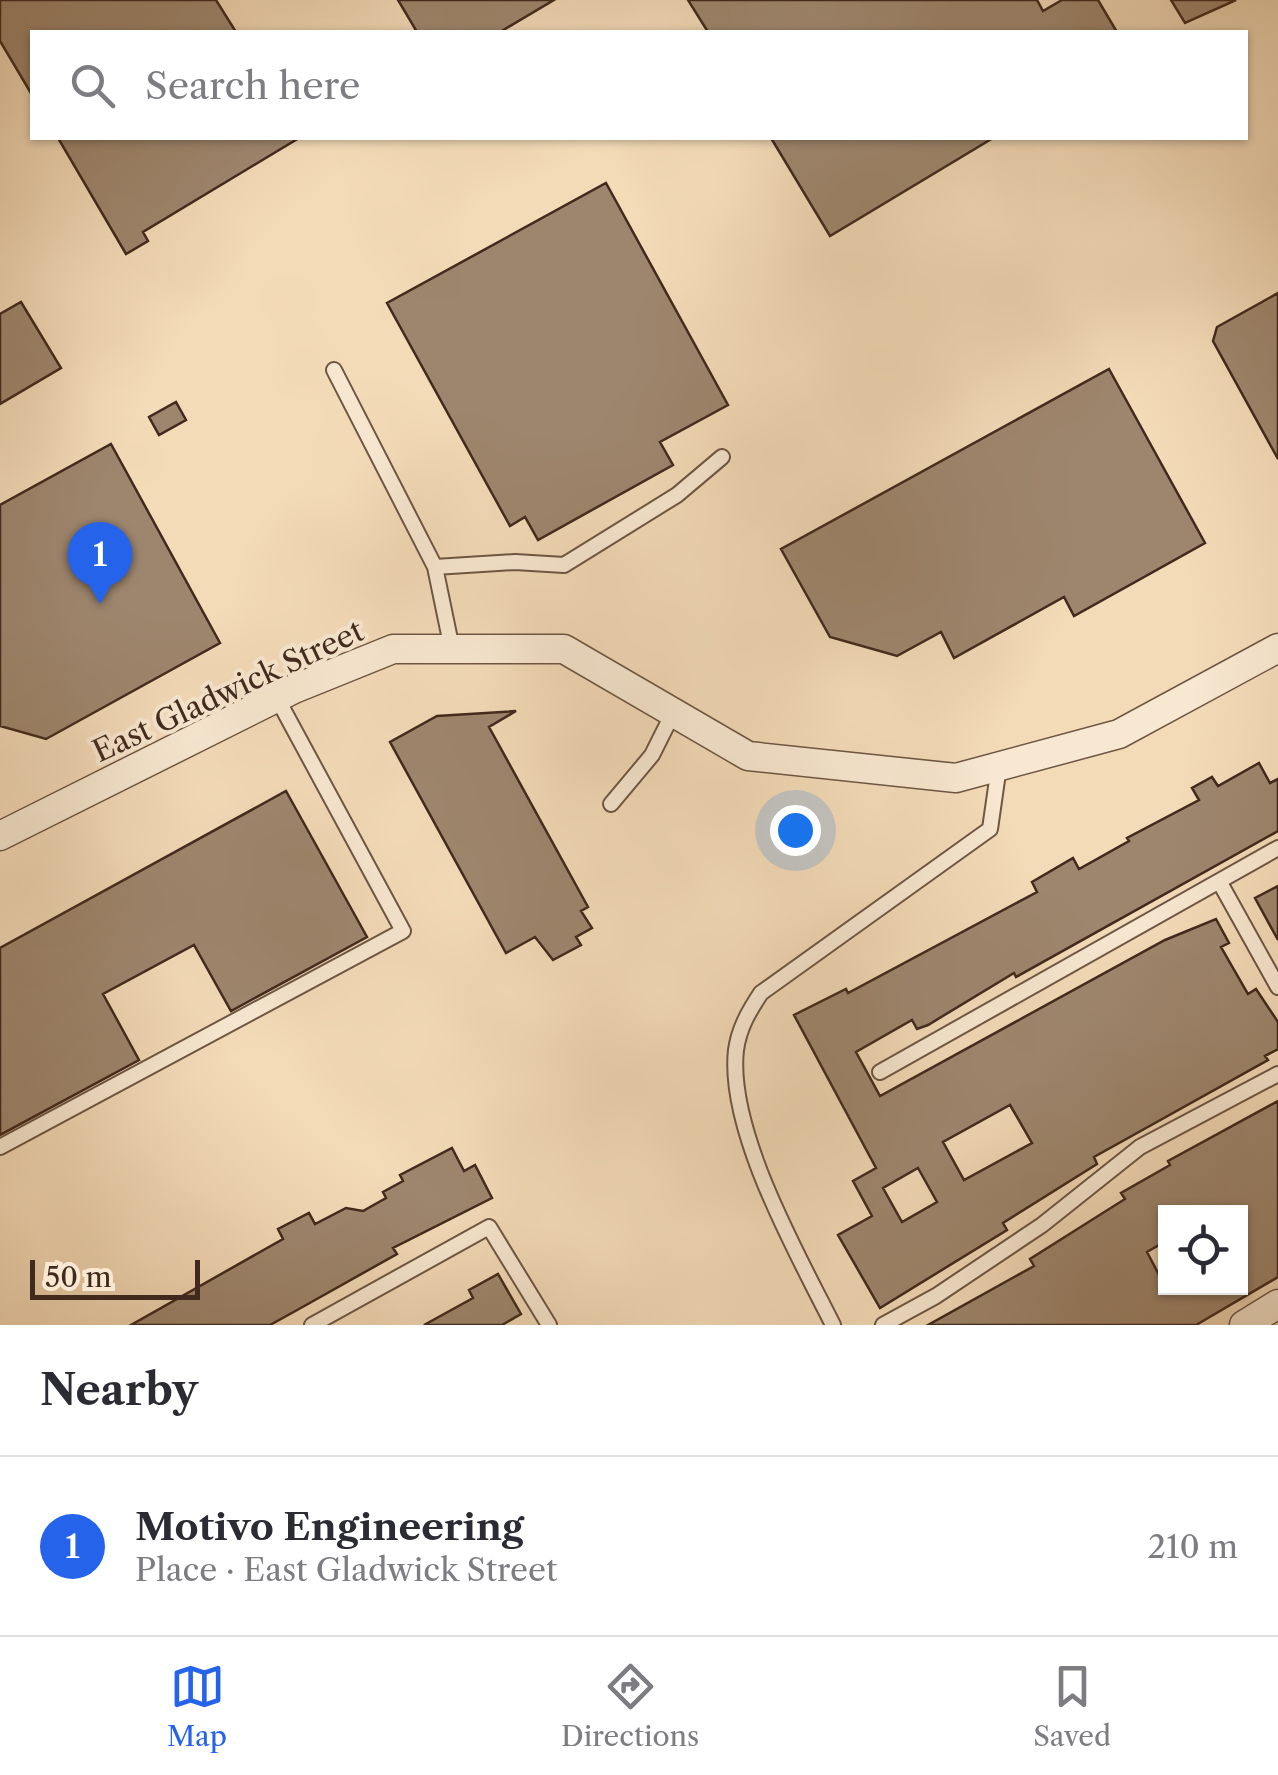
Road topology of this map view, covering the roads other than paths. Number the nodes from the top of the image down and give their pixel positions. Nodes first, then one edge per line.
1 (334, 370) dead end
2 (722, 457) dead end
3 (435, 567) junction
4 (1278, 648) edge
5 (452, 649) junction
6 (277, 698) junction
7 (673, 712) junction
8 (999, 766) junction
9 (611, 804) dead end
10 (0, 836) edge
11 (1278, 848) edge
12 (1219, 881) junction
13 (1278, 988) edge
14 (880, 1072) dead end
15 (1278, 1074) edge
16 (0, 1147) edge
17 (1278, 1304) edge
18 (341, 1318) edge
19 (312, 1325) edge
20 (549, 1325) edge
21 (833, 1325) edge
22 (884, 1325) edge
23 (1244, 1325) edge

1 - 3 lane
2 - 3 lane
3 - 5 lane
4 - 8 street, East Gladwick Street
5 - 6 street, East Gladwick Street
5 - 7 street, East Gladwick Street
6 - 10 street, East Gladwick Street
6 - 16 lane
7 - 8 street, East Gladwick Street
7 - 9 lane
8 - 21 lane
11 - 12 lane
12 - 13 lane
12 - 14 lane
15 - 22 lane
17 - 23 street
18 - 19 lane
18 - 20 lane

